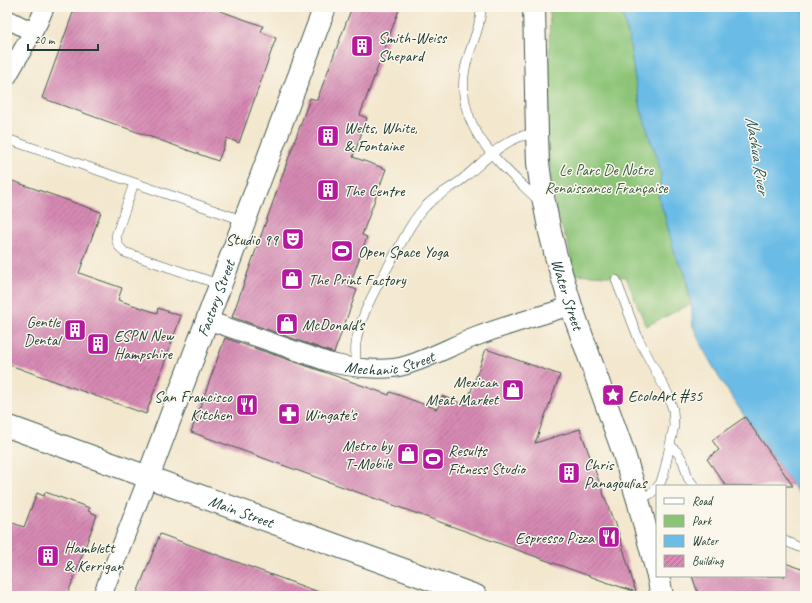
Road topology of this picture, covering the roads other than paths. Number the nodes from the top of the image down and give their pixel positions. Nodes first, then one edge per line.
1 (45, 7) edge
2 (325, 7) edge
3 (481, 7) edge
4 (534, 7) edge
5 (7, 19) edge
6 (33, 32) junction
7 (7, 77) edge
8 (536, 134) junction
9 (7, 139) edge
10 (491, 154) junction
11 (134, 183) junction
12 (545, 207) junction
13 (245, 221) junction
14 (616, 280) dead end
15 (221, 285) junction
16 (571, 306) junction
17 (207, 320) junction
18 (356, 368) junction
19 (7, 426) edge
20 (670, 445) junction
21 (148, 477) junction
22 (659, 485) edge
23 (693, 485) edge
24 (656, 489) edge
25 (638, 500) junction
26 (786, 541) edge
27 (805, 550) edge
28 (656, 568) edge
29 (658, 577) edge
30 (102, 596) edge
31 (476, 596) edge
32 (662, 596) edge

1 - 6 street
2 - 13 main road, Factory Street
3 - 10 lane
4 - 8 main road, Water Street
5 - 6 street
6 - 7 street
8 - 10 lane
8 - 12 main road, Water Street
9 - 11 lane
10 - 12 lane
10 - 18 lane
11 - 13 lane
11 - 15 lane
12 - 16 main road, Water Street
13 - 15 main road, Factory Street
14 - 20 lane
15 - 17 main road, Factory Street
16 - 18 street, Mechanic Street
16 - 25 main road, Water Street
17 - 18 street, Mechanic Street
17 - 21 main road, Factory Street
19 - 21 main road, Main Street
20 - 22 lane
20 - 23 lane
21 - 30 street
21 - 31 main road, Main Street
24 - 25 lane
25 - 28 main road, Water Street
26 - 27 lane
29 - 32 main road

